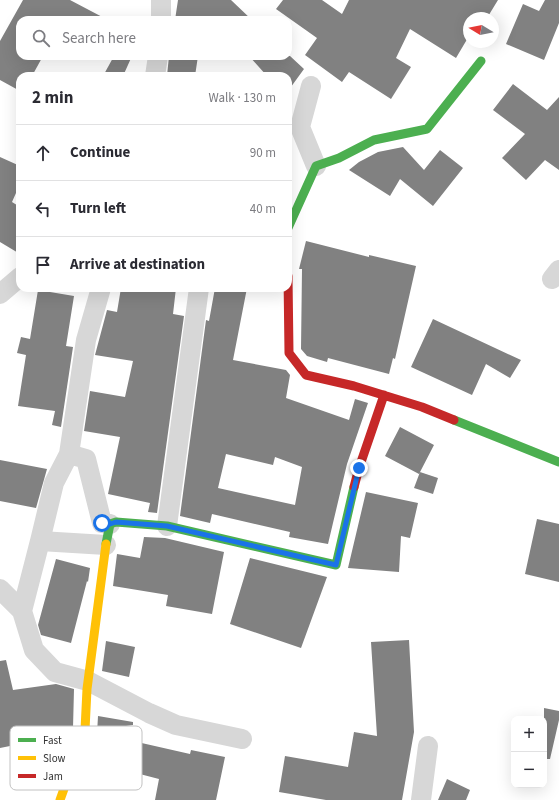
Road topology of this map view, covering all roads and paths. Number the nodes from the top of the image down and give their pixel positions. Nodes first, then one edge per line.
1 (161, 0) edge
2 (161, 16) edge
3 (157, 60) edge
4 (481, 61) dead end
5 (156, 72) edge
6 (311, 86) dead end
7 (297, 137) edge
8 (316, 166) junction
9 (292, 219) edge
10 (16, 280) edge
11 (100, 292) edge
12 (198, 292) edge
13 (288, 292) edge
14 (0, 294) edge
15 (384, 395) junction
16 (69, 454) junction
17 (559, 462) edge
18 (110, 524) junction
19 (167, 526) junction
20 (40, 541) junction
21 (106, 545) junction
22 (0, 589) edge
23 (22, 611) junction
24 (88, 681) junction
25 (85, 726) edge
26 (242, 739) dead end
27 (428, 746) dead end
28 (64, 790) edge
29 (60, 800) edge
30 (421, 800) edge

1 - 2 street
3 - 5 street
4 - 8 street
6 - 7 street
7 - 8 street
8 - 9 street
10 - 14 street
11 - 16 street
12 - 19 street
13 - 15 street
15 - 17 street
15 - 19 street
16 - 18 street
16 - 20 street
18 - 19 street
18 - 21 street
20 - 21 street
20 - 23 street
21 - 24 street
22 - 23 street
23 - 24 street
24 - 25 street
24 - 26 street
27 - 30 street
28 - 29 street

